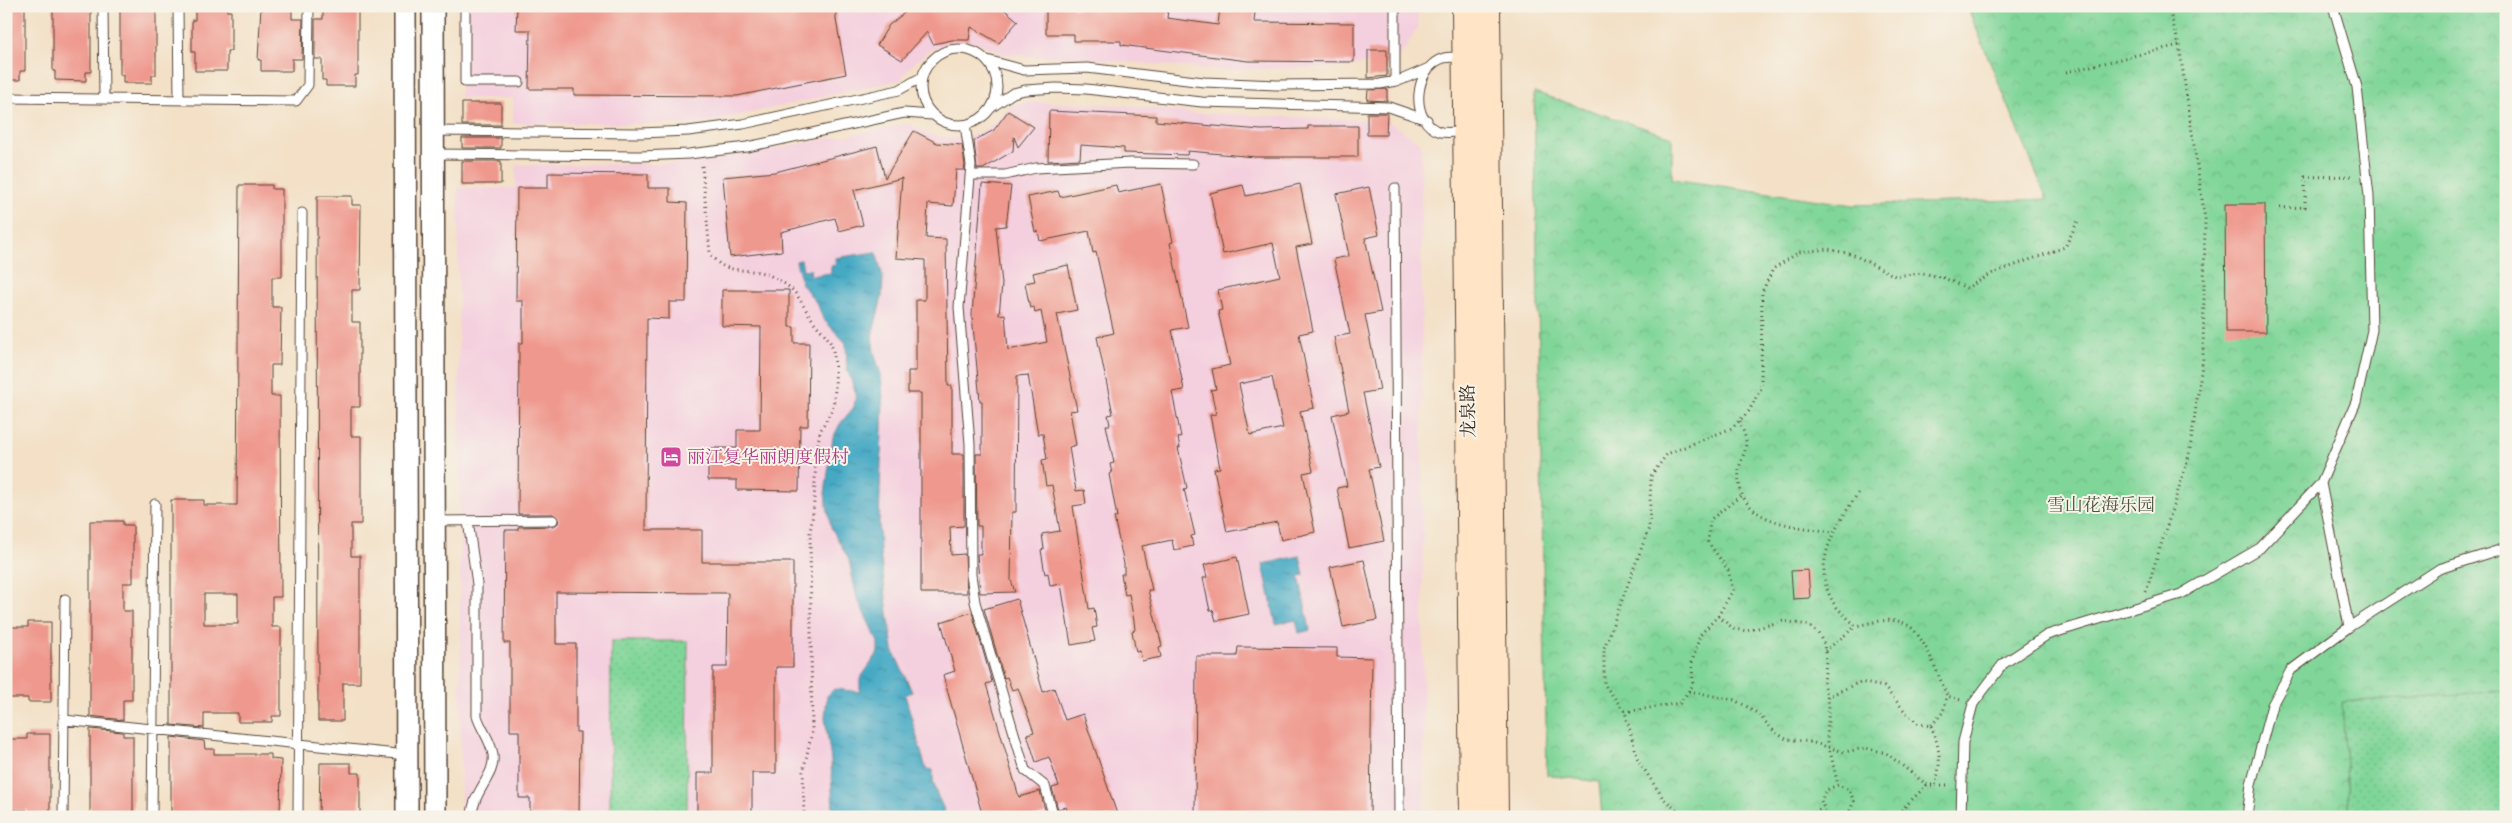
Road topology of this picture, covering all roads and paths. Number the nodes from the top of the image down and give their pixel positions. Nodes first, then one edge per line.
1 (103, 6) edge
2 (178, 6) edge
3 (309, 6) edge
4 (405, 6) edge
5 (433, 6) edge
6 (465, 6) edge
7 (1395, 6) edge
8 (1464, 6) edge
9 (1488, 6) edge
10 (2168, 6) edge
11 (2333, 6) edge
12 (2179, 45) junction
13 (1464, 58) junction
14 (987, 60) junction
15 (1429, 68) junction
16 (2066, 72) dead end
17 (922, 77) junction
18 (1395, 81) junction
19 (519, 82) dead end
20 (6, 98) edge
21 (104, 99) junction
22 (179, 100) junction
23 (992, 107) junction
24 (932, 115) junction
25 (1426, 120) junction
26 (965, 125) junction
27 (433, 131) junction
28 (1465, 131) junction
29 (701, 153) junction
30 (433, 154) junction
31 (1193, 164) dead end
32 (970, 175) junction
33 (2367, 175) junction
34 (1394, 188) dead end
35 (2280, 208) dead end
36 (302, 213) dead end
37 (2079, 218) dead end
38 (1740, 420) junction
39 (2321, 483) junction
40 (1858, 492) dead end
41 (1743, 494) junction
42 (154, 504) dead end
43 (553, 520) dead end
44 (434, 521) junction
45 (468, 521) junction
46 (1832, 532) junction
47 (2506, 548) edge
48 (65, 600) dead end
49 (2141, 608) junction
50 (1718, 616) junction
51 (1856, 626) junction
52 (2349, 627) junction
53 (1825, 651) junction
54 (1689, 691) junction
55 (1946, 696) junction
56 (1827, 697) junction
57 (1974, 704) junction
58 (1625, 712) junction
59 (64, 720) junction
60 (1931, 726) junction
61 (153, 729) junction
62 (298, 744) junction
63 (1829, 747) junction
64 (407, 754) junction
65 (1963, 784) junction
66 (1838, 785) junction
67 (1927, 785) junction
68 (1936, 785) junction
69 (1822, 808) junction
70 (1849, 813) junction
71 (63, 817) edge
72 (152, 817) edge
73 (298, 817) edge
74 (407, 817) edge
75 (435, 817) edge
76 (472, 817) edge
77 (804, 817) edge
78 (1054, 817) edge
79 (1398, 817) edge
80 (1472, 817) edge
81 (1496, 817) edge
82 (1684, 817) edge
83 (1805, 817) edge
84 (1833, 817) edge
85 (1844, 817) edge
86 (1852, 817) edge
87 (1894, 817) edge
88 (1961, 817) edge
89 (2247, 817) edge

1 - 21 lane
2 - 22 lane
3 - 22 lane
4 - 64 street
5 - 27 street
6 - 19 lane
7 - 18 lane
8 - 13 main road, 龙泉路
9 - 81 main road, 龙泉路
10 - 12 path
11 - 33 lane
12 - 16 path
12 - 49 path
13 - 15 lane
13 - 28 main road, 龙泉路
14 - 17 lane
14 - 18 lane
14 - 23 lane
15 - 18 lane
15 - 25 lane
17 - 24 lane
17 - 27 lane
20 - 21 lane
21 - 22 lane
23 - 25 lane
23 - 26 lane
24 - 26 lane
24 - 29 lane
25 - 28 lane
26 - 32 lane
27 - 30 street
28 - 80 main road, 龙泉路
29 - 30 lane
29 - 77 path
30 - 44 street
31 - 32 lane
32 - 78 lane
33 - 35 path
33 - 39 lane
34 - 79 lane
36 - 62 lane
37 - 38 path
38 - 41 path
38 - 58 path
39 - 49 lane
39 - 52 lane
40 - 46 path
41 - 46 path
41 - 50 path
42 - 61 lane
43 - 45 lane
44 - 45 lane
44 - 75 street
45 - 76 lane
46 - 51 path
47 - 52 lane
48 - 59 lane
49 - 57 lane
50 - 53 path
50 - 54 path
51 - 53 path
51 - 55 path
52 - 89 lane
53 - 56 path
54 - 58 path
54 - 63 path
55 - 57 path
55 - 60 path
56 - 60 path
56 - 63 path
57 - 65 lane
58 - 82 path
59 - 61 lane
59 - 71 lane
60 - 68 path
61 - 62 lane
61 - 72 lane
62 - 64 lane
62 - 73 lane
63 - 66 path
63 - 67 path
64 - 74 street
65 - 68 path
65 - 88 lane
66 - 69 path
66 - 70 path
67 - 68 path
67 - 87 path
69 - 83 path
69 - 84 path
70 - 85 path
70 - 86 path

